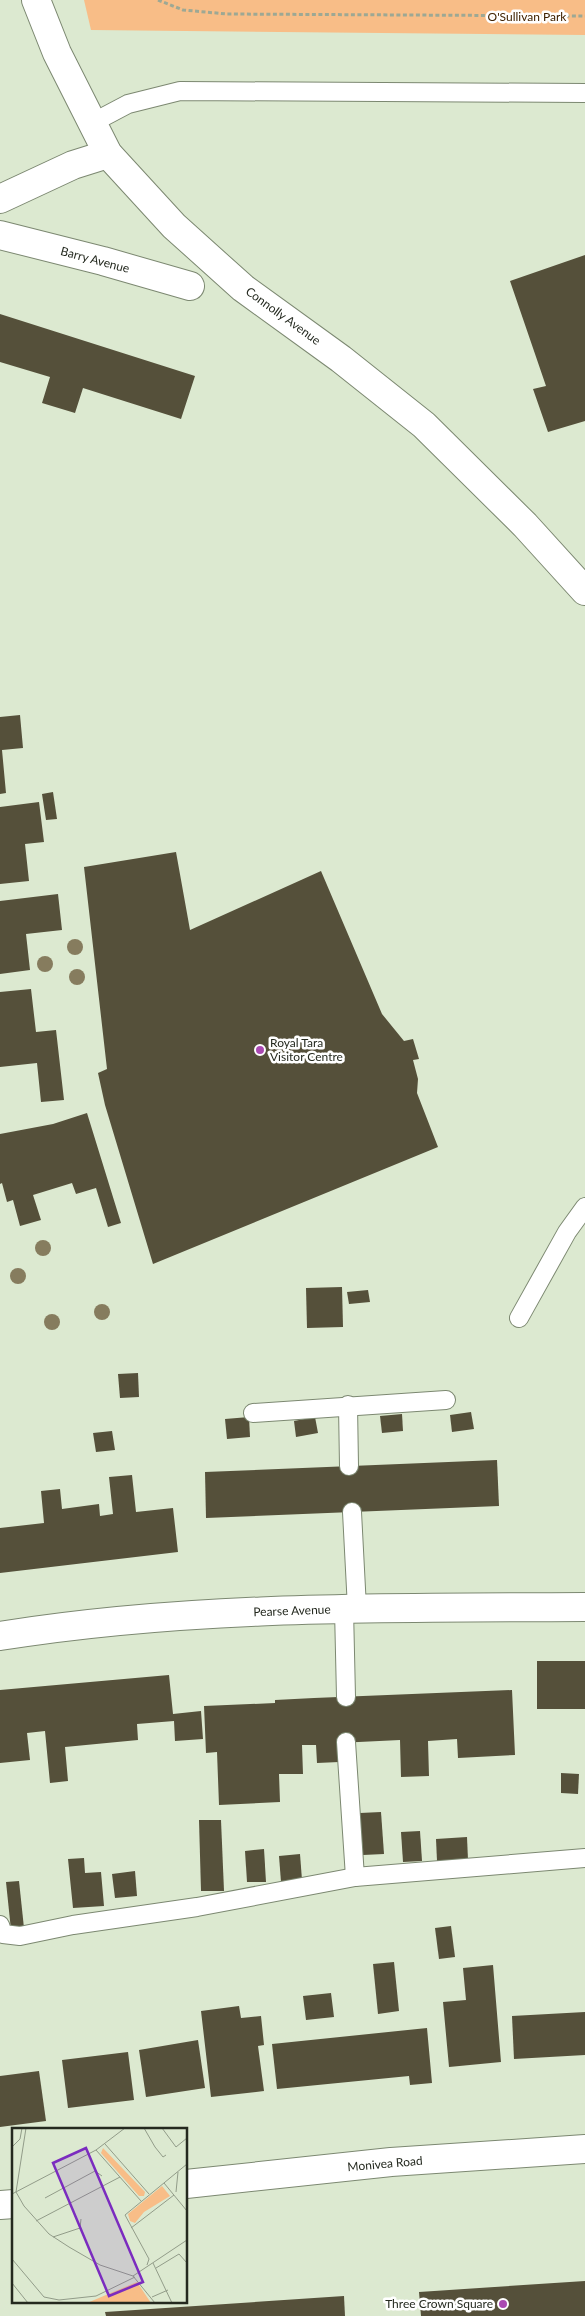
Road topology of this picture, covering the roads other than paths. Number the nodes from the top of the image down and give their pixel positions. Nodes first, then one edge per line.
1 (36, 0) edge
2 (585, 93) edge
3 (92, 123) junction
4 (108, 154) junction
5 (0, 199) edge
6 (0, 235) edge
7 (190, 286) dead end
8 (585, 591) edge
9 (585, 1206) edge
10 (519, 1318) dead end
11 (446, 1400) dead end
12 (348, 1405) junction
13 (253, 1413) dead end
14 (349, 1466) dead end
15 (352, 1512) dead end
16 (585, 1607) edge
17 (351, 1608) junction
18 (0, 1636) edge
19 (346, 1697) dead end
20 (346, 1742) dead end
21 (585, 1858) edge
22 (355, 1877) junction
23 (0, 1925) edge
24 (585, 2149) edge
25 (188, 2184) edge

1 - 3 street, Connolly Avenue
2 - 3 lane
3 - 4 street, Connolly Avenue
4 - 5 street
4 - 8 street, Connolly Avenue
6 - 7 street, Barry Avenue
9 - 10 lane
11 - 12 lane
12 - 13 lane
12 - 14 lane
15 - 17 lane
16 - 17 street, Pearse Avenue
17 - 18 street, Pearse Avenue
17 - 19 lane
20 - 22 lane
21 - 22 lane
22 - 23 lane
24 - 25 street, Monivea Road

